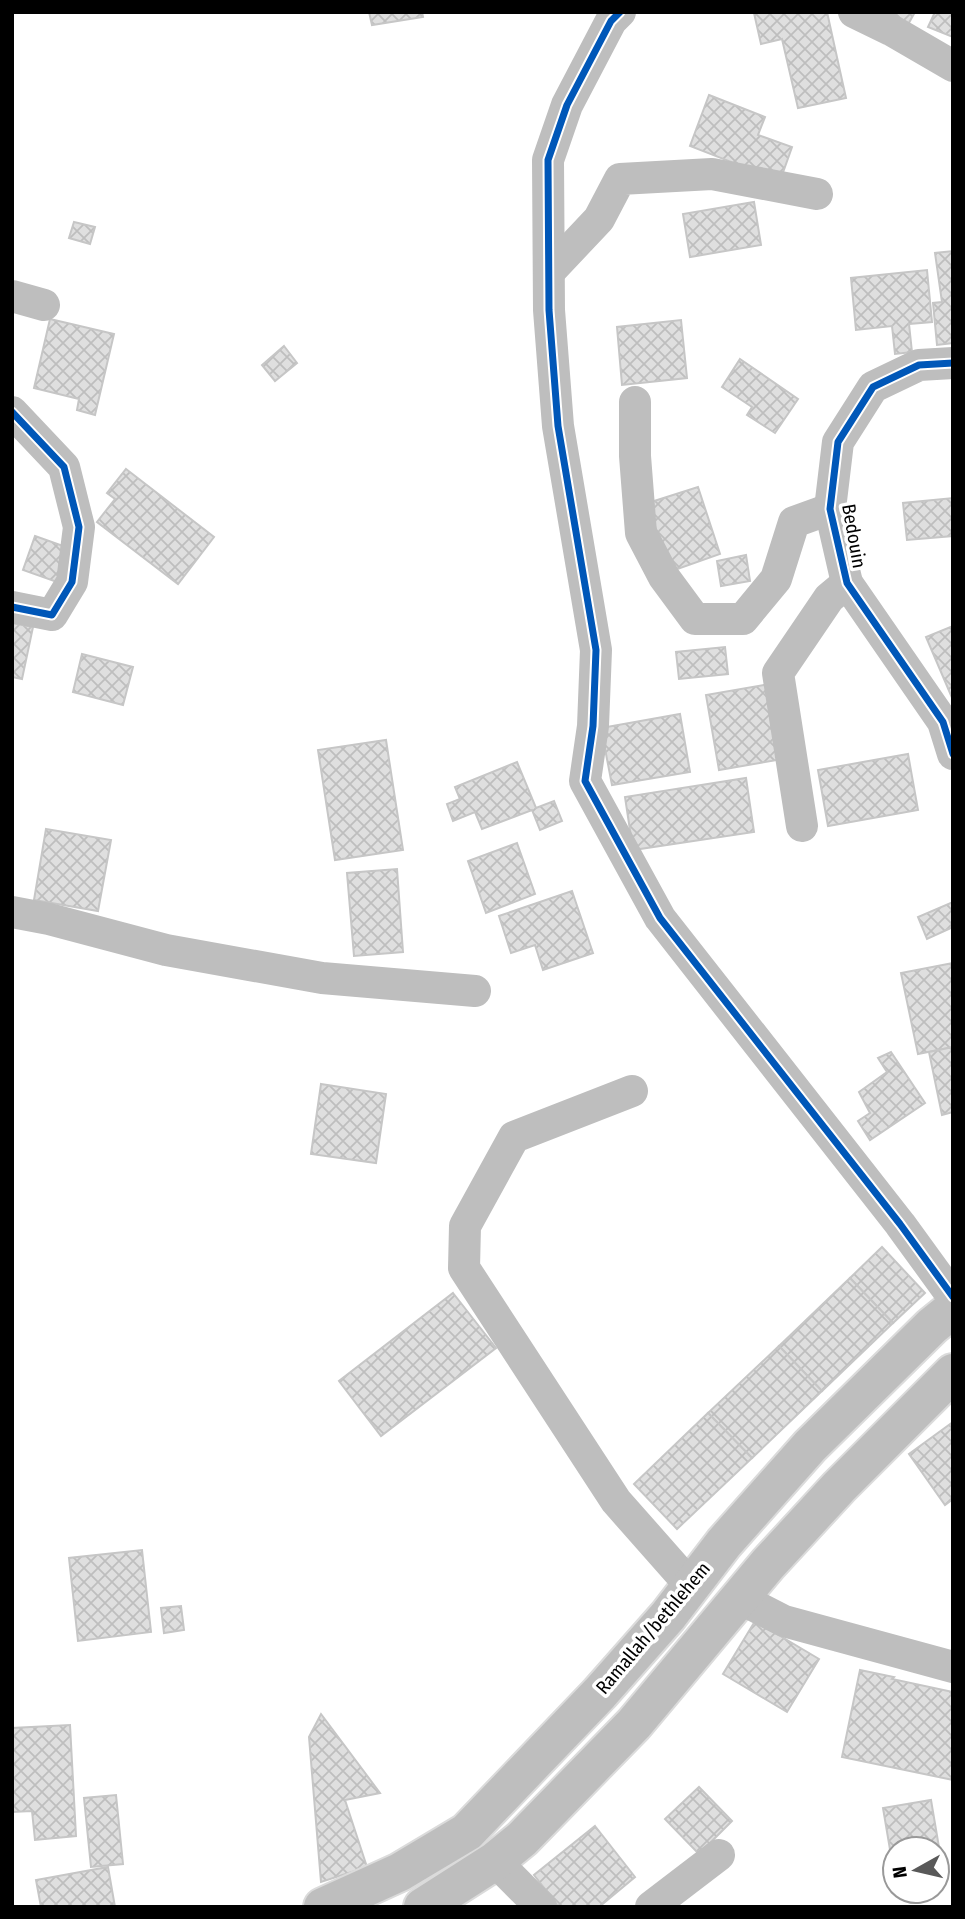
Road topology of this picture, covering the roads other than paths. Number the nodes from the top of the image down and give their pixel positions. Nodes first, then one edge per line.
1 (620, 12) edge
2 (854, 12) edge
3 (953, 66) edge
4 (817, 194) dead end
5 (549, 272) junction
6 (12, 296) edge
7 (44, 305) dead end
8 (953, 363) edge
9 (635, 402) dead end
10 (12, 412) edge
11 (830, 509) junction
12 (847, 583) junction
13 (12, 607) edge
14 (952, 749) edge
15 (802, 826) dead end
16 (12, 912) edge
17 (475, 991) dead end
18 (632, 1091) dead end
19 (953, 1297) edge
20 (953, 1309) edge
21 (953, 1373) edge
22 (691, 1586) junction
23 (739, 1598) junction
24 (953, 1667) edge
25 (719, 1855) dead end
26 (495, 1861) junction
27 (323, 1907) edge
28 (423, 1907) edge
29 (541, 1907) edge
30 (651, 1907) edge

1 - 5 street
2 - 3 street
4 - 5 street
5 - 19 street
6 - 7 street
8 - 11 street, Bedouin
9 - 11 street
10 - 13 street
11 - 12 street, Bedouin
12 - 14 street, Bedouin
12 - 15 street
16 - 17 street
18 - 22 street
20 - 22 main road, Ramallah/bethlehem
21 - 23 main road
22 - 27 main road, Ramallah/bethlehem
23 - 24 street
23 - 26 main road
25 - 30 street
26 - 28 main road
26 - 29 street

